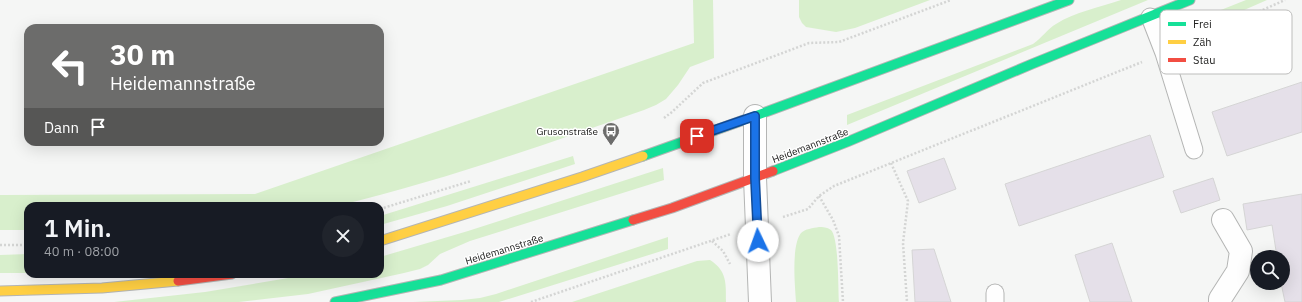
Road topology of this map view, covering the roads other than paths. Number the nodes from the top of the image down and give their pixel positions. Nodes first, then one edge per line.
1 (1069, 0) edge
2 (1190, 0) edge
3 (1166, 10) edge
4 (1160, 13) edge
5 (1150, 17) junction
6 (1160, 43) edge
7 (1170, 74) edge
8 (755, 116) junction
9 (1194, 150) dead end
10 (755, 178) junction
11 (1223, 220) dead end
12 (384, 240) edge
13 (205, 278) edge
14 (0, 290) edge
15 (335, 302) edge
16 (760, 302) edge
17 (1220, 302) edge

1 - 8 main road
2 - 3 main road, Heidemannstraße
4 - 5 main road, Heidemannstraße
5 - 6 lane
5 - 10 main road, Heidemannstraße
7 - 9 lane
8 - 10 street
8 - 12 main road
10 - 15 main road, Heidemannstraße
10 - 16 street
11 - 17 street
13 - 14 main road

